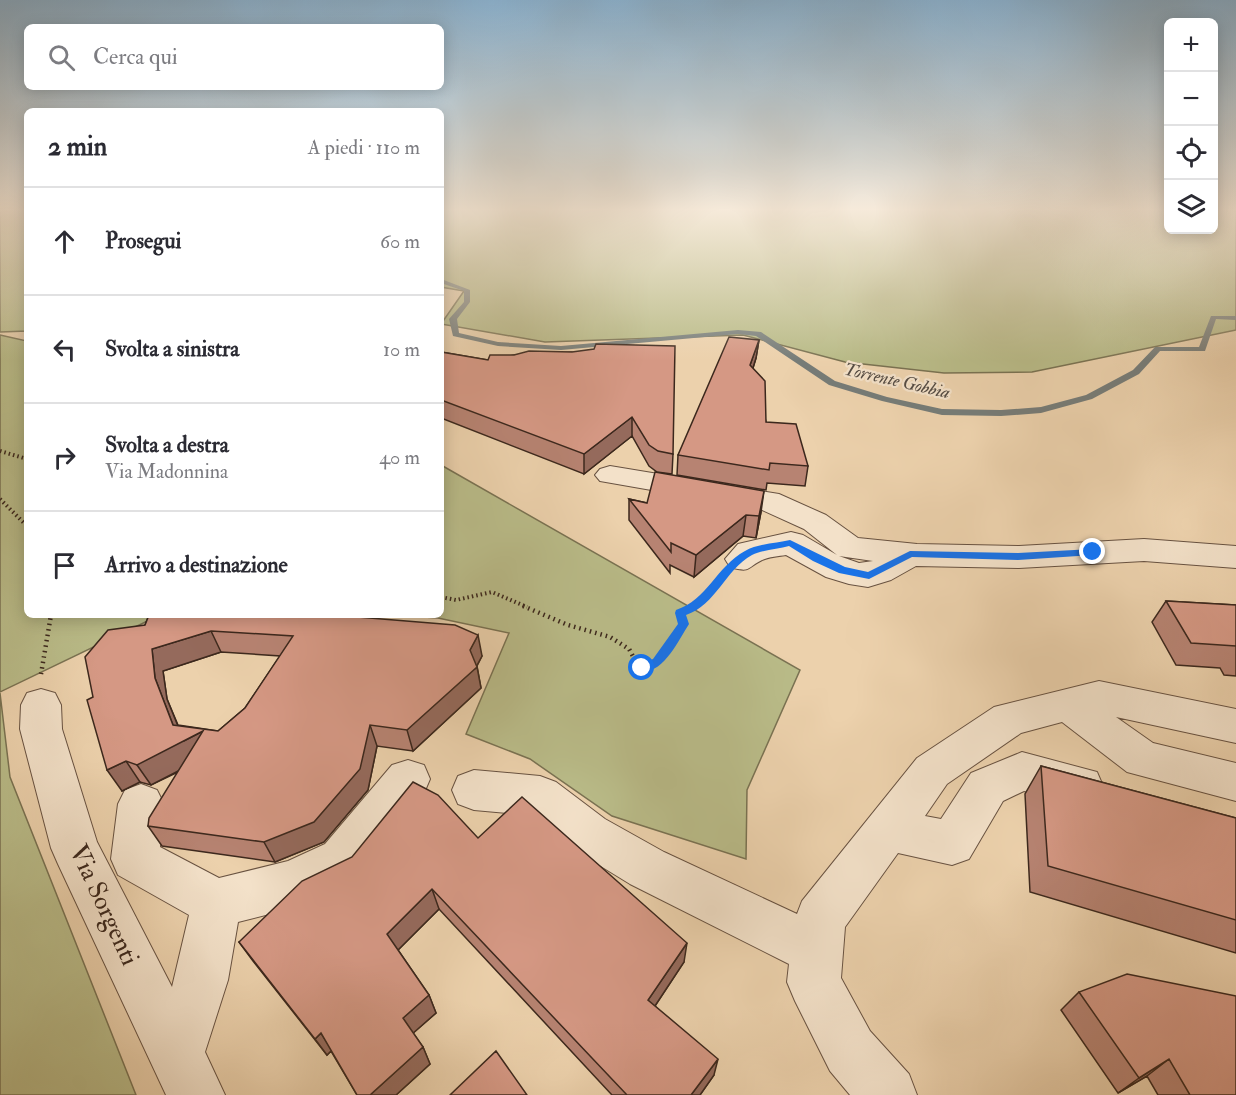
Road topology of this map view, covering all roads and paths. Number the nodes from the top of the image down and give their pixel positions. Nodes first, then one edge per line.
1 (0, 451) edge
2 (24, 458) edge
3 (610, 475) dead end
4 (0, 499) edge
5 (24, 523) edge
6 (910, 554) junction
7 (1236, 557) edge
8 (742, 560) joint
9 (444, 598) edge
10 (51, 618) edge
11 (41, 691) joint
12 (1068, 705) junction
13 (1236, 726) edge
14 (408, 779) dead end
15 (1236, 782) edge
16 (474, 790) dead end
17 (1124, 798) edge
18 (141, 804) dead end
19 (888, 830) junction
20 (216, 903) junction
21 (817, 950) junction
22 (186, 1075) edge
23 (888, 1095) edge

1 - 2 path
3 - 6 street
4 - 5 path
6 - 7 street
6 - 8 street
8 - 9 path
10 - 11 path
11 - 22 street, Via Sorgenti
12 - 13 street
12 - 15 street
12 - 19 street
14 - 20 street
16 - 21 street
17 - 19 street
18 - 20 street
19 - 21 street
20 - 22 street
21 - 23 street

